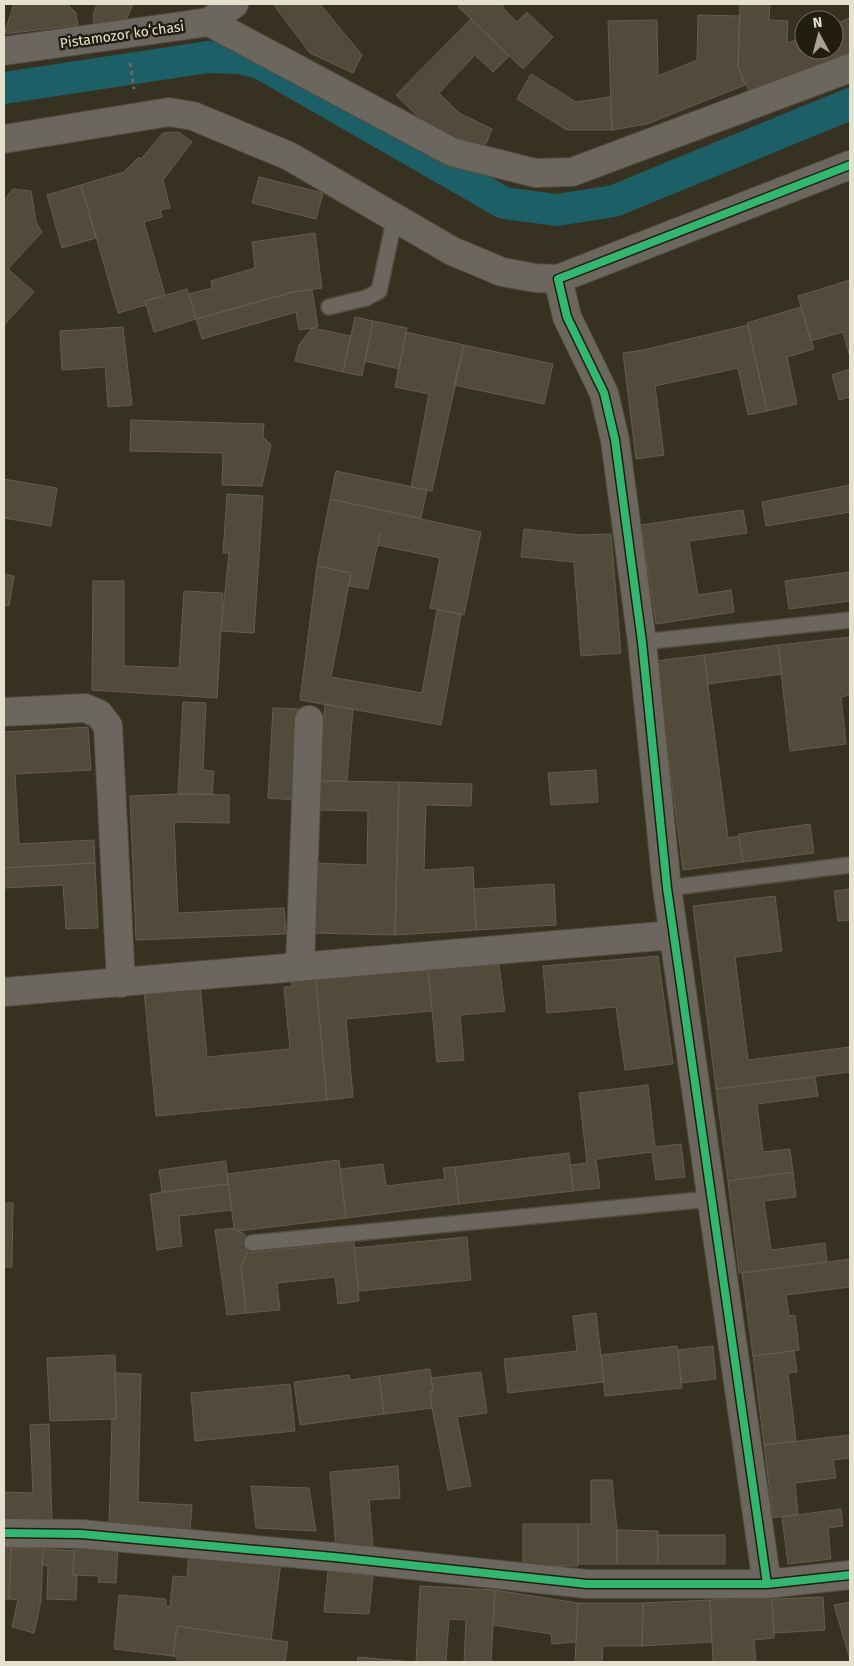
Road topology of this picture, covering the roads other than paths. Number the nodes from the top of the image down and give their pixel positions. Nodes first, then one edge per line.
1 (234, 4) edge
2 (209, 22) junction
3 (4, 51) edge
4 (850, 68) edge
5 (4, 139) edge
6 (850, 165) edge
7 (395, 217) junction
8 (558, 279) junction
9 (329, 307) dead end
10 (850, 620) edge
11 (642, 642) junction
12 (4, 712) edge
13 (310, 720) dead end
14 (850, 865) edge
15 (667, 888) junction
16 (673, 935) junction
17 (300, 966) junction
18 (121, 983) junction
19 (4, 992) edge
20 (710, 1198) junction
21 (252, 1243) dead end
22 (4, 1533) edge
23 (850, 1576) edge
24 (767, 1584) junction

1 - 2 street, Pistamozor koʻchasi
2 - 3 street, Pistamozor koʻchasi
2 - 4 street
5 - 7 street
6 - 8 street
7 - 8 street
7 - 9 lane
8 - 11 street
10 - 11 lane
11 - 15 street
12 - 18 street
13 - 17 street
14 - 15 lane
15 - 16 street
16 - 17 street
16 - 20 street
17 - 18 street
18 - 19 street
20 - 21 lane
20 - 24 street
22 - 24 street
23 - 24 street

